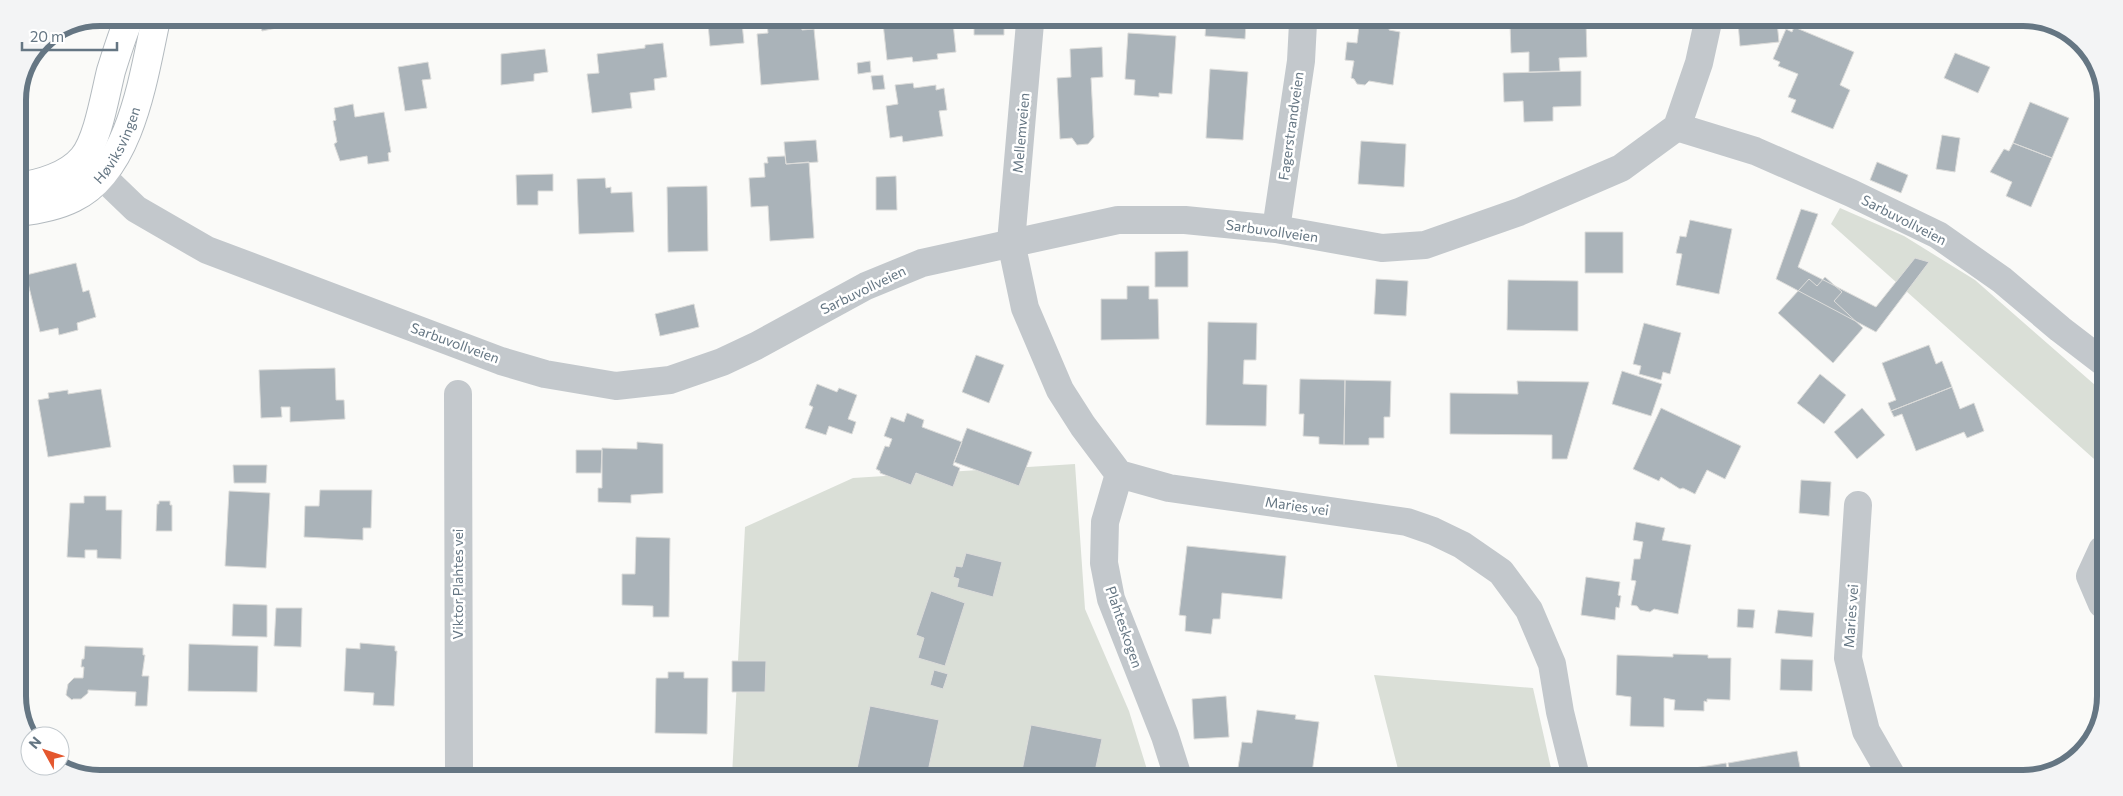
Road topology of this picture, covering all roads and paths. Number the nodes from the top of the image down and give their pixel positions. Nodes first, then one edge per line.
1 (125, 26) edge
2 (155, 26) edge
3 (1030, 26) edge
4 (1303, 26) edge
5 (1707, 26) edge
6 (1678, 127) junction
7 (92, 166) junction
8 (26, 186) edge
9 (26, 210) edge
10 (1276, 230) junction
11 (1011, 242) junction
12 (2097, 357) edge
13 (458, 394) dead end
14 (1119, 474) junction
15 (1858, 505) dead end
16 (2097, 561) edge
17 (2097, 592) edge
18 (459, 770) edge
19 (1176, 770) edge
20 (1574, 770) edge
21 (1888, 770) edge

1 - 7 main road, Høviksvingen
2 - 7 main road, Høviksvingen
3 - 11 street, Mellemveien
4 - 10 street, Fagerstrandveien
5 - 6 street
6 - 10 street, Sarbuvollveien
6 - 12 street, Sarbuvollveien
7 - 8 main road, Høviksvingen
7 - 9 main road, Høviksvingen
7 - 11 street, Sarbuvollveien
10 - 11 street, Sarbuvollveien
11 - 14 street
13 - 18 street, Viktor Plahtes vei
14 - 19 street, Plahteskogen
14 - 20 street, Maries vei
15 - 21 street, Maries vei
16 - 17 street

